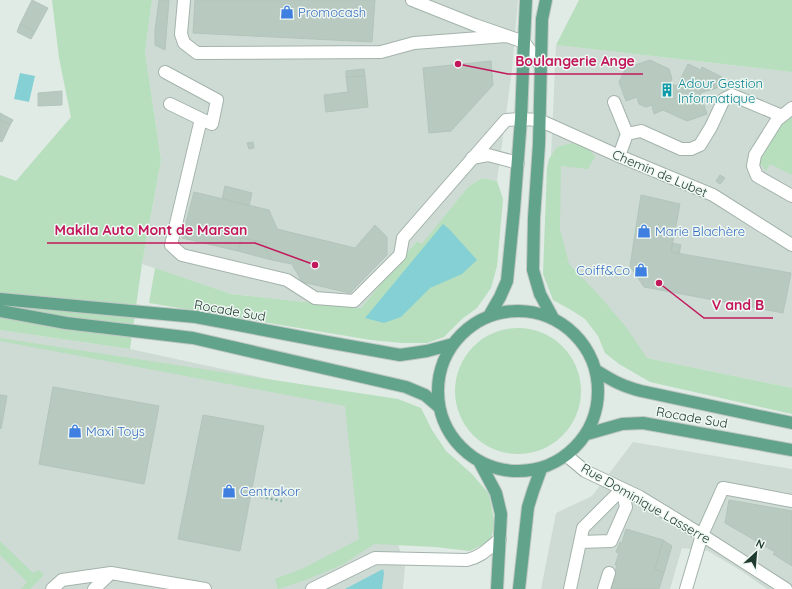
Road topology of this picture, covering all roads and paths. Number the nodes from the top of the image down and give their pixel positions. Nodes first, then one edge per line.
1 (184, 0) edge
2 (412, 0) edge
3 (526, 0) edge
4 (546, 0) edge
5 (506, 36) junction
6 (524, 42) junction
7 (541, 66) junction
8 (165, 72) dead end
9 (614, 102) dead end
10 (170, 104) dead end
11 (792, 108) edge
12 (782, 116) junction
13 (201, 119) junction
14 (521, 119) junction
15 (539, 120) junction
16 (627, 134) junction
17 (619, 156) junction
18 (472, 158) junction
19 (518, 162) junction
20 (792, 196) edge
21 (792, 244) edge
22 (0, 299) edge
23 (0, 311) edge
24 (489, 316) junction
25 (553, 318) junction
26 (453, 344) junction
27 (597, 371) junction
28 (439, 407) junction
29 (792, 423) edge
30 (587, 434) junction
31 (792, 450) edge
32 (567, 456) junction
33 (479, 461) junction
34 (541, 469) junction
35 (622, 489) junction
36 (251, 495) dead end
37 (792, 500) edge
38 (282, 502) dead end
39 (702, 535) junction
40 (500, 539) junction
41 (580, 542) junction
42 (111, 573) junction
43 (609, 573) dead end
44 (52, 589) edge
45 (94, 589) edge
46 (205, 589) edge
47 (312, 589) edge
48 (497, 589) edge
49 (519, 589) edge
50 (570, 589) edge
51 (604, 589) edge
52 (686, 589) edge
53 (786, 589) edge

1 - 5 street
2 - 5 street
3 - 6 main road
4 - 7 main road
5 - 6 street
6 - 7 street
6 - 14 main road
7 - 15 main road
8 - 13 street
9 - 16 street
10 - 13 street
11 - 12 street
12 - 16 street
12 - 20 street
13 - 18 street, Chemin de Lubet
14 - 15 street, Chemin de Lubet
14 - 18 street, Chemin de Lubet
14 - 19 main road
15 - 17 street, Chemin de Lubet
15 - 25 main road
16 - 17 street
17 - 21 street, Chemin de Lubet
18 - 19 street
19 - 24 main road
22 - 26 main road, Rocade Sud
23 - 28 main road
24 - 25 main road
24 - 26 main road
25 - 27 main road
26 - 28 main road
27 - 29 main road, Rocade Sud
27 - 30 main road
28 - 33 main road
30 - 31 main road, Rocade Sud
30 - 32 main road
32 - 34 main road
32 - 35 street, Rue Dominique Lasserre
33 - 34 main road
33 - 40 main road
34 - 49 main road
35 - 39 street, Rue Dominique Lasserre
35 - 41 street
35 - 41 street
36 - 38 path
37 - 39 street
39 - 52 street
39 - 53 street, Rue Dominique Lasserre
40 - 47 street
40 - 48 main road
41 - 50 street
42 - 44 street
42 - 45 street
42 - 46 street
43 - 51 street

